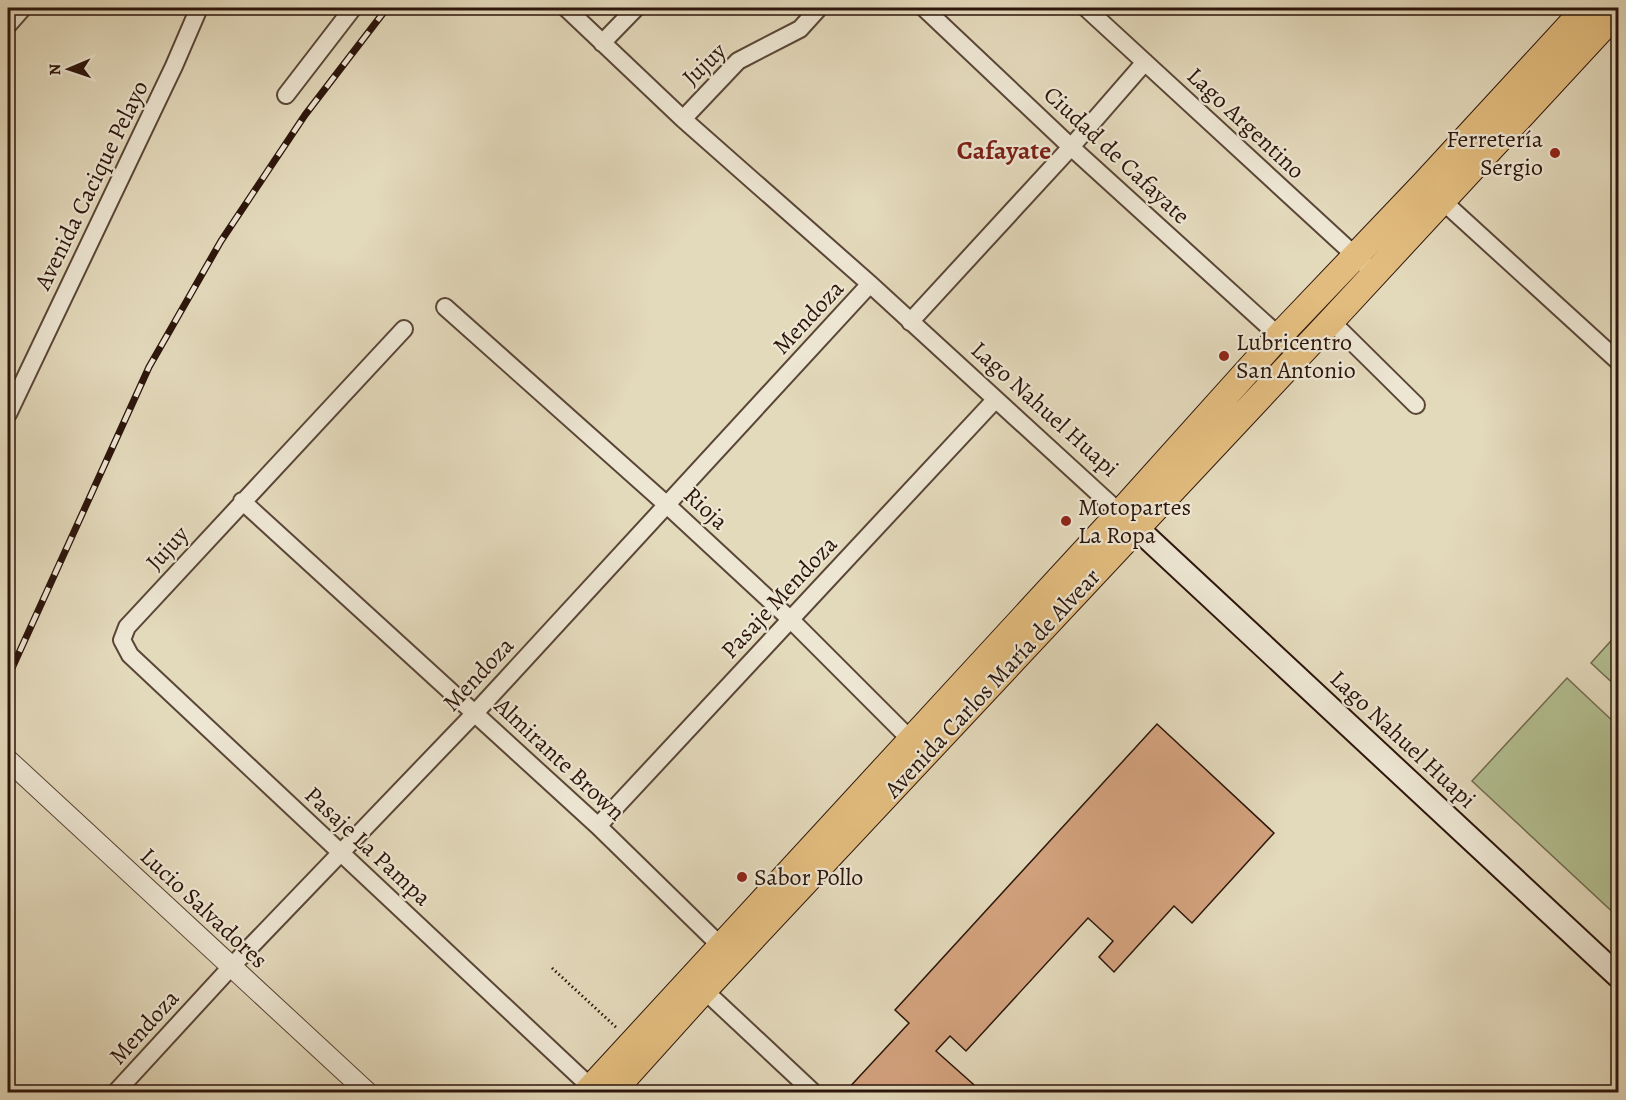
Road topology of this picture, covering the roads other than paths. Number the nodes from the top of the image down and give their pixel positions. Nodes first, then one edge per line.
1 (23, 8) edge
2 (199, 8) edge
3 (353, 8) edge
4 (566, 8) edge
5 (636, 8) edge
6 (819, 8) edge
7 (924, 8) edge
8 (1086, 8) edge
9 (1586, 8) edge
10 (1618, 11) edge
11 (8, 25) edge
12 (602, 43) junction
13 (1145, 62) junction
14 (286, 95) dead end
15 (683, 119) junction
16 (1071, 147) junction
17 (1433, 193) junction
18 (1365, 265) junction
19 (870, 284) junction
20 (445, 308) dead end
21 (1331, 321) junction
22 (910, 322) junction
23 (404, 329) dead end
24 (1279, 336) junction
25 (1618, 361) edge
26 (995, 400) junction
27 (1416, 405) dead end
28 (8, 414) edge
29 (242, 501) junction
30 (667, 504) junction
31 (1129, 521) junction
32 (791, 620) junction
33 (127, 627) joint
34 (475, 713) junction
35 (918, 747) junction
36 (8, 760) edge
37 (598, 826) junction
38 (341, 853) junction
39 (728, 953) junction
40 (231, 967) junction
41 (1618, 976) edge
42 (704, 990) junction
43 (597, 1091) edge
44 (116, 1092) edge
45 (367, 1092) edge
46 (813, 1092) edge

1 - 11 street
2 - 28 street, Avenida Cacique Pelayo
3 - 14 street
4 - 12 street, Lago Nahuel Huapi
5 - 12 street
6 - 15 street, Jujuy
7 - 16 street, Ciudad de Cafayate
8 - 13 street, Lago Argentino
9 - 17 main road, Avenida Carlos María de Alvear
10 - 17 main road, Avenida Carlos María de Alvear
12 - 15 street, Lago Nahuel Huapi
13 - 16 street
13 - 18 street, Lago Argentino
15 - 19 street, Lago Nahuel Huapi
16 - 22 street
16 - 24 street, Ciudad de Cafayate
17 - 18 main road, Avenida Carlos María de Alvear
17 - 25 street
18 - 21 main road, Avenida Carlos María de Alvear
18 - 24 main road, Avenida Carlos María de Alvear
19 - 22 street, Lago Nahuel Huapi
19 - 30 street, Mendoza
20 - 30 street, Rioja
21 - 27 street
21 - 31 main road, Avenida Carlos María de Alvear
22 - 26 street, Lago Nahuel Huapi
23 - 29 street, Jujuy
24 - 31 main road, Avenida Carlos María de Alvear
26 - 31 street, Lago Nahuel Huapi
26 - 32 street, Pasaje Mendoza
29 - 33 street, Jujuy
29 - 34 street, Almirante Brown
30 - 32 street, Rioja
30 - 34 street, Mendoza
31 - 35 main road, Avenida Carlos María de Alvear
31 - 41 main road, Lago Nahuel Huapi
32 - 35 street, Rioja
32 - 37 street, Pasaje Mendoza
33 - 38 street, Pasaje La Pampa
34 - 37 street, Almirante Brown
34 - 38 street, Mendoza
35 - 39 main road, Avenida Carlos María de Alvear
36 - 40 street, Lucio Salvadores
37 - 39 street, Almirante Brown
38 - 40 street, Mendoza
38 - 43 street, Pasaje La Pampa
39 - 42 main road, Avenida Carlos María de Alvear
39 - 43 main road, Avenida Carlos María de Alvear
40 - 44 street, Mendoza
40 - 45 street, Lucio Salvadores
42 - 43 main road, Avenida Carlos María de Alvear
42 - 46 street

